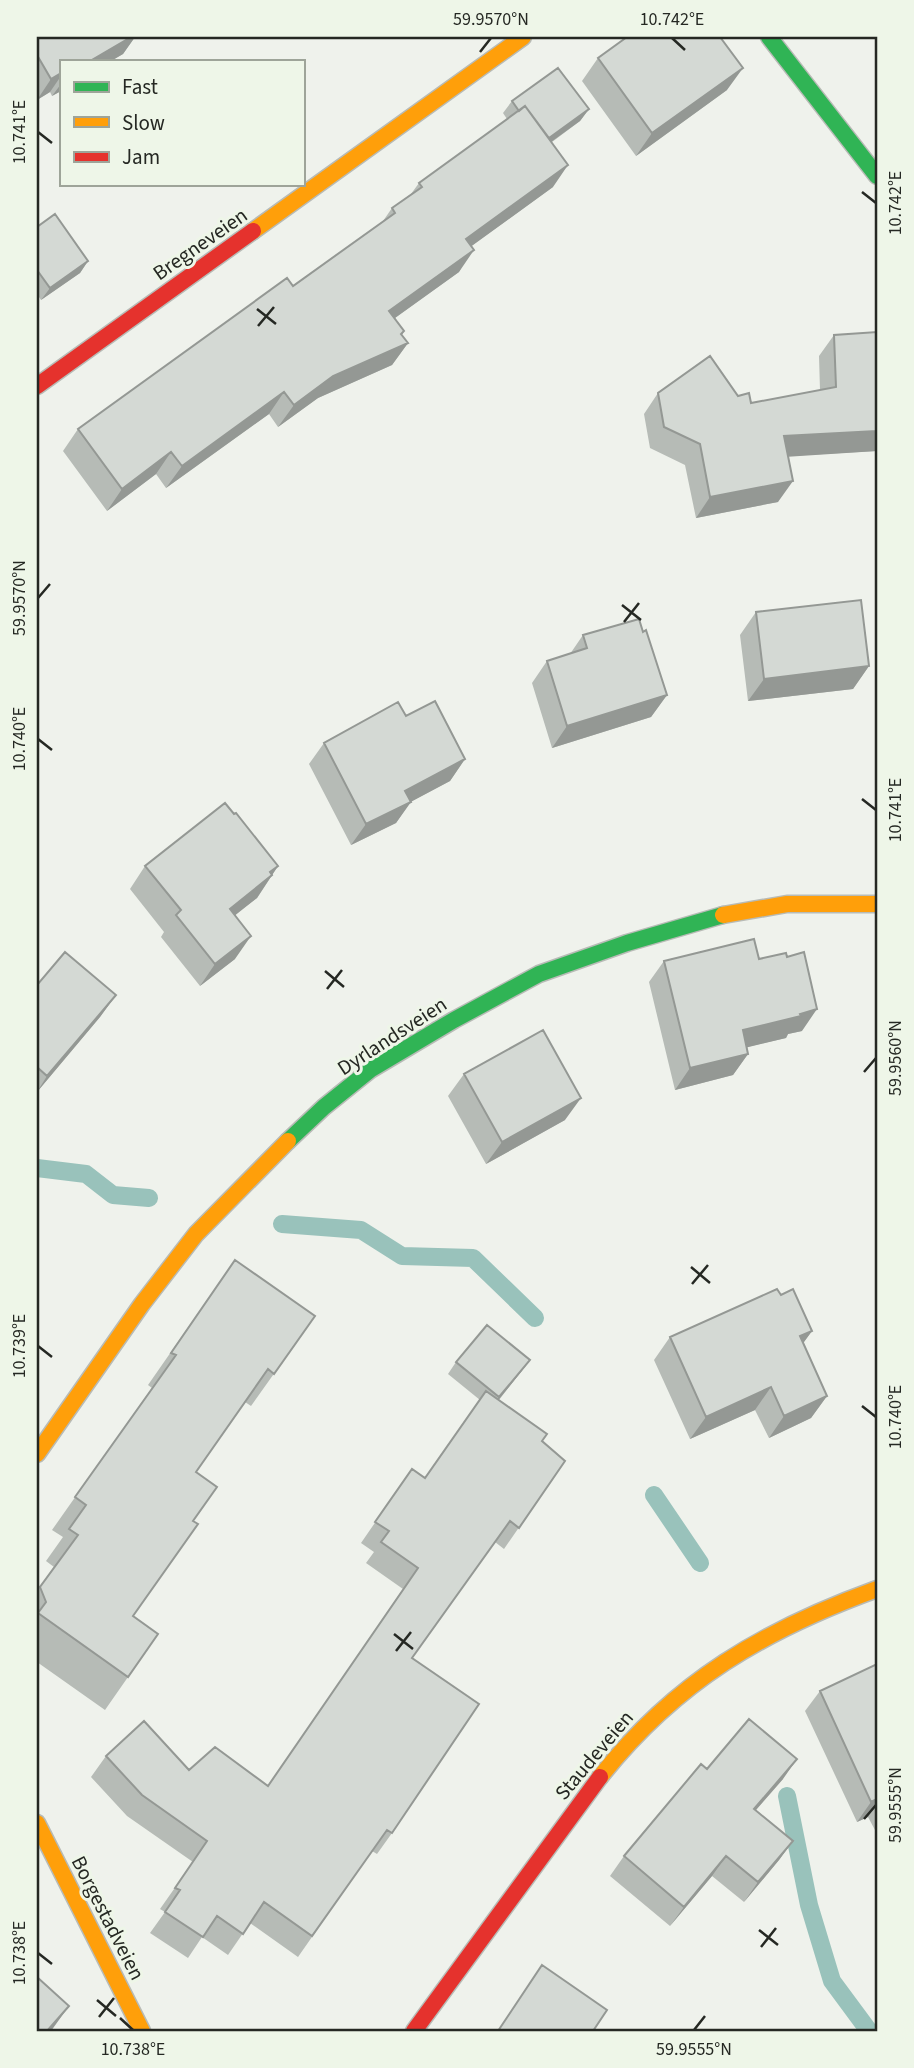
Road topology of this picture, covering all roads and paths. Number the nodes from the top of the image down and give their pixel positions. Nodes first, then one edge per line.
1 (523, 37) edge
2 (769, 37) edge
3 (877, 176) edge
4 (37, 386) edge
5 (877, 904) edge
6 (37, 1454) edge
7 (877, 1589) edge
8 (37, 1823) edge
9 (142, 2031) edge
10 (414, 2031) edge

1 - 4 street, Bregneveien
2 - 3 street
5 - 6 street, Dyrlandsveien
7 - 10 street, Staudeveien
8 - 9 street, Borgestadveien

